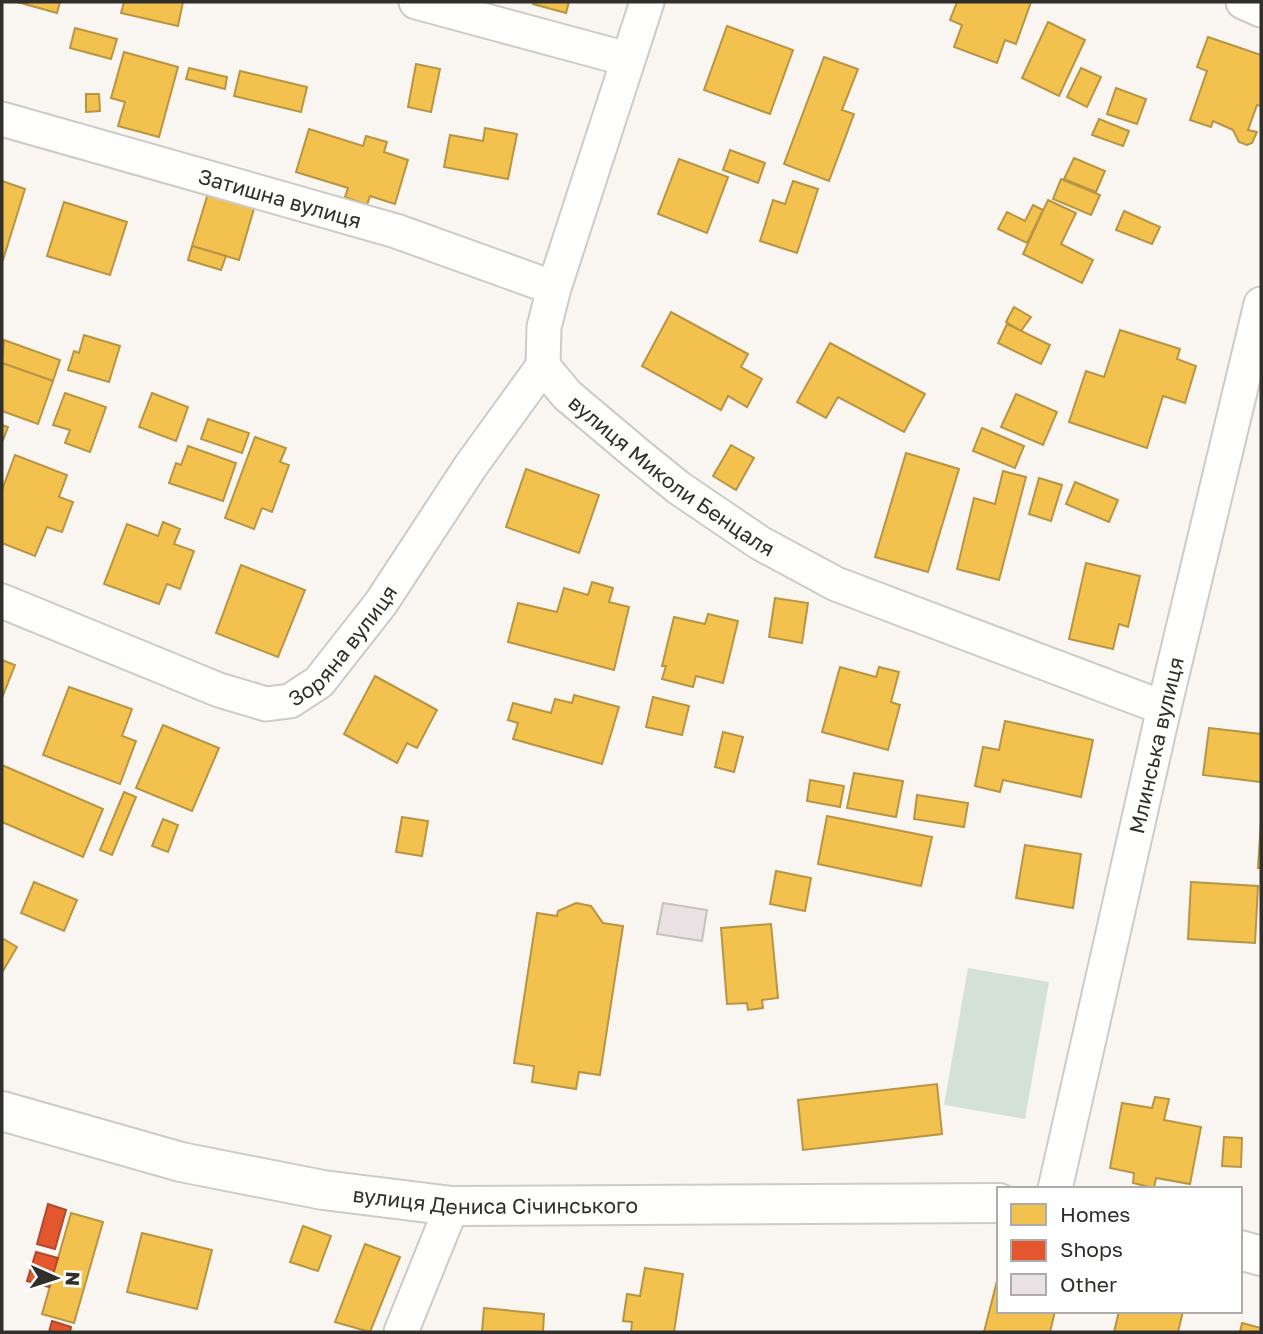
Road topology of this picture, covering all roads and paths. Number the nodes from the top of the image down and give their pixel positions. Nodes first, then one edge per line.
1 (416, 2) edge
2 (647, 2) edge
3 (1242, 2) edge
4 (1261, 10) edge
5 (627, 59) junction
6 (2, 119) edge
7 (554, 288) junction
8 (1261, 304) edge
9 (543, 366) junction
10 (2, 601) edge
11 (1164, 708) junction
12 (2, 1111) edge
13 (1055, 1187) edge
14 (997, 1203) edge
15 (452, 1206) junction
16 (1242, 1251) edge
17 (1261, 1256) edge
18 (401, 1332) edge

1 - 5 street
2 - 5 street
3 - 4 street
5 - 7 street
6 - 7 street, Затишна вулиця
7 - 9 street
8 - 11 street, Млинська вулиця
9 - 10 street, Зоряна вулиця
9 - 11 street, вулиця Миколи Бенцаля
11 - 13 street, Млинська вулиця
12 - 15 street, вулиця Дениса Січинського
14 - 15 street, вулиця Дениса Січинського
15 - 18 street
16 - 17 street

